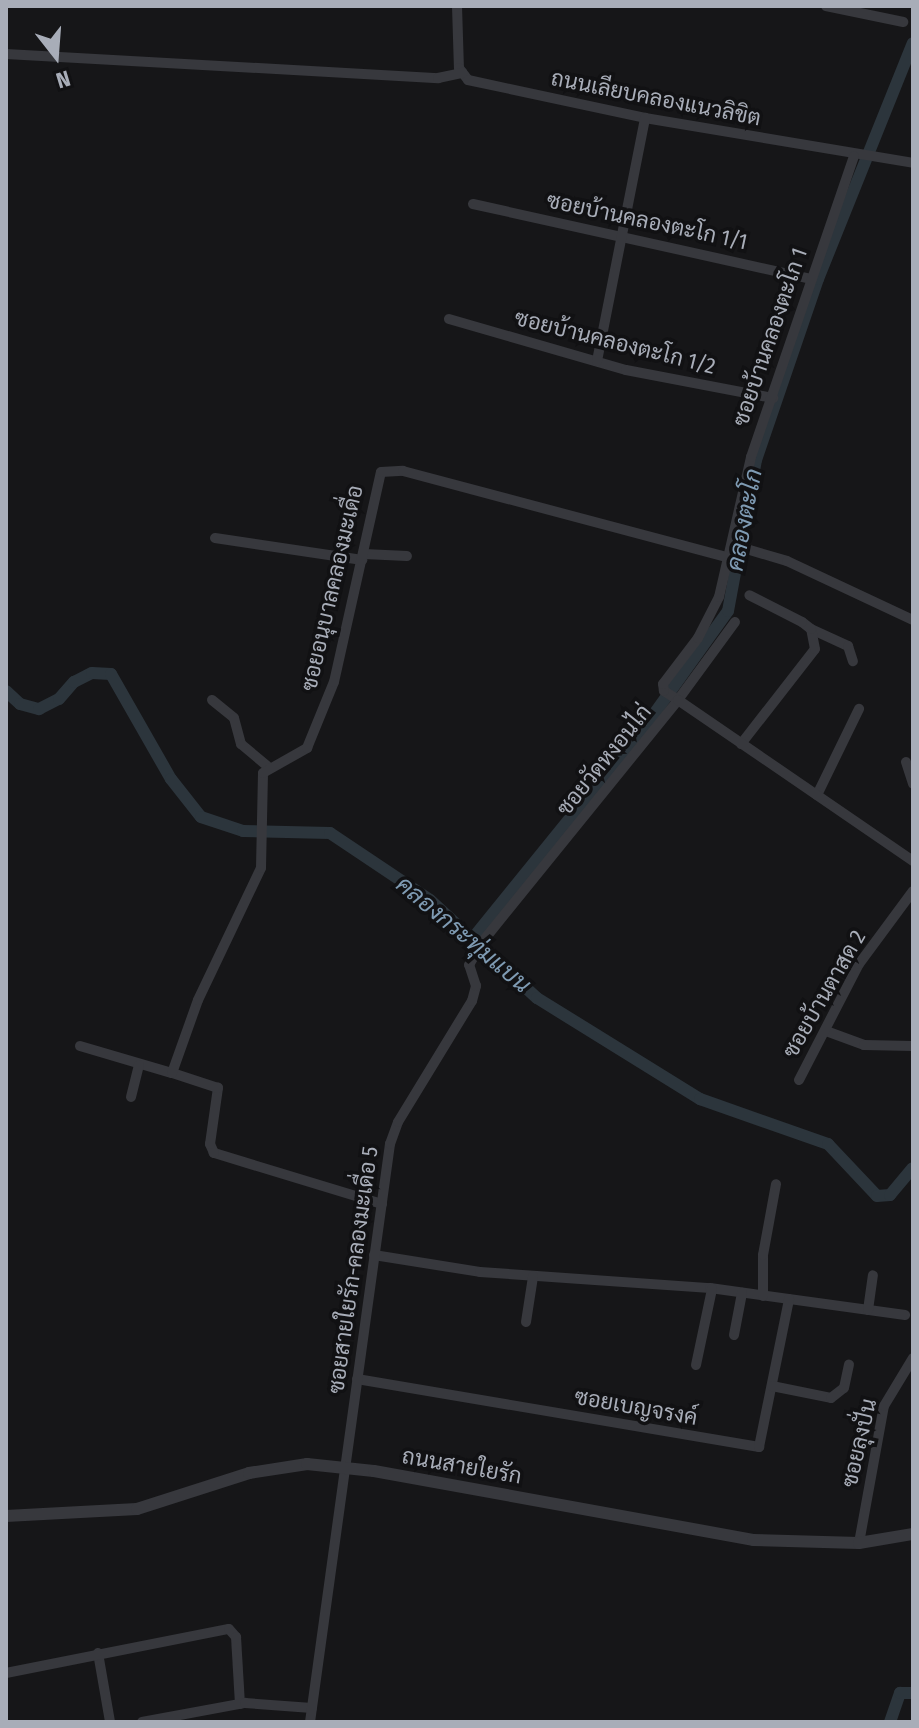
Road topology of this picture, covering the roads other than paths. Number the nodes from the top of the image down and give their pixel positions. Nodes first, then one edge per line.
1 (457, 6) edge
2 (826, 6) edge
3 (903, 22) dead end
4 (6, 54) edge
5 (462, 73) junction
6 (645, 118) junction
7 (855, 156) junction
8 (913, 163) edge
9 (473, 204) dead end
10 (624, 234) junction
11 (812, 279) junction
12 (449, 319) dead end
13 (597, 361) junction
14 (773, 398) junction
15 (215, 538) dead end
16 (735, 545) junction
17 (407, 556) dead end
18 (363, 557) junction
19 (730, 558) junction
20 (749, 595) dead end
21 (913, 620) edge
22 (735, 622) dead end
23 (811, 629) junction
24 (853, 661) dead end
25 (676, 699) junction
26 (212, 700) dead end
27 (859, 709) dead end
28 (741, 744) junction
29 (906, 762) dead end
30 (267, 766) junction
31 (913, 784) edge
32 (817, 795) junction
33 (913, 861) edge
34 (913, 891) edge
35 (472, 956) joint
36 (826, 1031) junction
37 (80, 1046) dead end
38 (913, 1046) edge
39 (139, 1065) junction
40 (172, 1073) junction
41 (799, 1080) dead end
42 (131, 1097) dead end
43 (776, 1184) dead end
44 (382, 1204) junction
45 (374, 1255) junction
46 (873, 1275) dead end
47 (533, 1277) junction
48 (712, 1289) junction
49 (742, 1293) junction
50 (763, 1296) junction
51 (789, 1299) junction
52 (868, 1310) junction
53 (905, 1315) dead end
54 (526, 1322) dead end
55 (734, 1335) dead end
56 (913, 1358) edge
57 (696, 1365) dead end
58 (849, 1365) dead end
59 (357, 1379) junction
60 (772, 1386) junction
61 (344, 1468) junction
62 (6, 1516) edge
63 (913, 1534) edge
64 (859, 1543) junction
65 (98, 1653) junction
66 (6, 1673) edge
67 (240, 1704) junction
68 (312, 1708) junction
69 (110, 1722) edge
70 (142, 1722) edge
71 (310, 1722) edge

1 - 5 street
2 - 3 street
4 - 5 street
5 - 6 street, ถนนเลียบคลองแนวลิขิต
6 - 7 street, ถนนเลียบคลองแนวลิขิต
6 - 10 street
7 - 8 street, ถนนเลียบคลองแนวลิขิต
7 - 11 street, ซอยบ้านคลองตะโก 1
9 - 10 street, ซอยบ้านคลองตะโก 1/1
10 - 11 street, ซอยบ้านคลองตะโก 1/1
10 - 13 street
11 - 14 street, ซอยบ้านคลองตะโก 1
12 - 13 street, ซอยบ้านคลองตะโก 1/2
13 - 14 street, ซอยบ้านคลองตะโก 1/2
14 - 16 street, ซอยบ้านคลองตะโก 1
15 - 18 street
16 - 19 street, ซอยบ้านคลองตะโก 1
16 - 21 street
17 - 18 street
18 - 19 street, ซอยอนุบาลคลองมะเดื่อ
18 - 30 street, ซอยอนุบาลคลองมะเดื่อ
19 - 25 street, ซอยบ้านคลองตะโก 1
20 - 23 street
22 - 25 street
23 - 24 street
23 - 28 street
25 - 28 street, ซอยวัดหงอนไก่
25 - 35 street, ซอยวัดหงอนไก่
26 - 30 street
27 - 32 street
28 - 32 street, ซอยวัดหงอนไก่
29 - 31 street
30 - 40 street
32 - 33 street, ซอยวัดหงอนไก่
34 - 36 street, ซอยบ้านตาสด 2
35 - 44 street, ซอยสายใยรัก-คลองมะเดื่อ 5
36 - 38 street
36 - 41 street, ซอยบ้านตาสด 2
37 - 39 street
39 - 40 street
39 - 42 street
40 - 44 street
43 - 50 street
44 - 45 street, ซอยสายใยรัก-คลองมะเดื่อ 5
45 - 47 street
45 - 59 street, ซอยสายใยรัก-คลองมะเดื่อ 5
46 - 52 street
47 - 48 street
47 - 54 street
48 - 49 street
48 - 57 street
49 - 50 street
49 - 55 street
50 - 51 street
51 - 52 street
51 - 60 street, ซอยเบญจรงค์
52 - 53 street
56 - 64 street, ซอยลุงปั่น
58 - 60 street
59 - 60 street, ซอยเบญจรงค์
59 - 61 street, ซอยสายใยรัก-คลองมะเดื่อ 5
61 - 62 street, ถนนสายใยรัก
61 - 64 street, ถนนสายใยรัก
61 - 68 street, ซอยสายใยรัก-คลองมะเดื่อ 5
63 - 64 street, ถนนสายใยรัก
65 - 66 street
65 - 67 street
65 - 69 street
67 - 68 street
67 - 70 street
68 - 71 street, ซอยสายใยรัก-คลองมะเดื่อ 5

